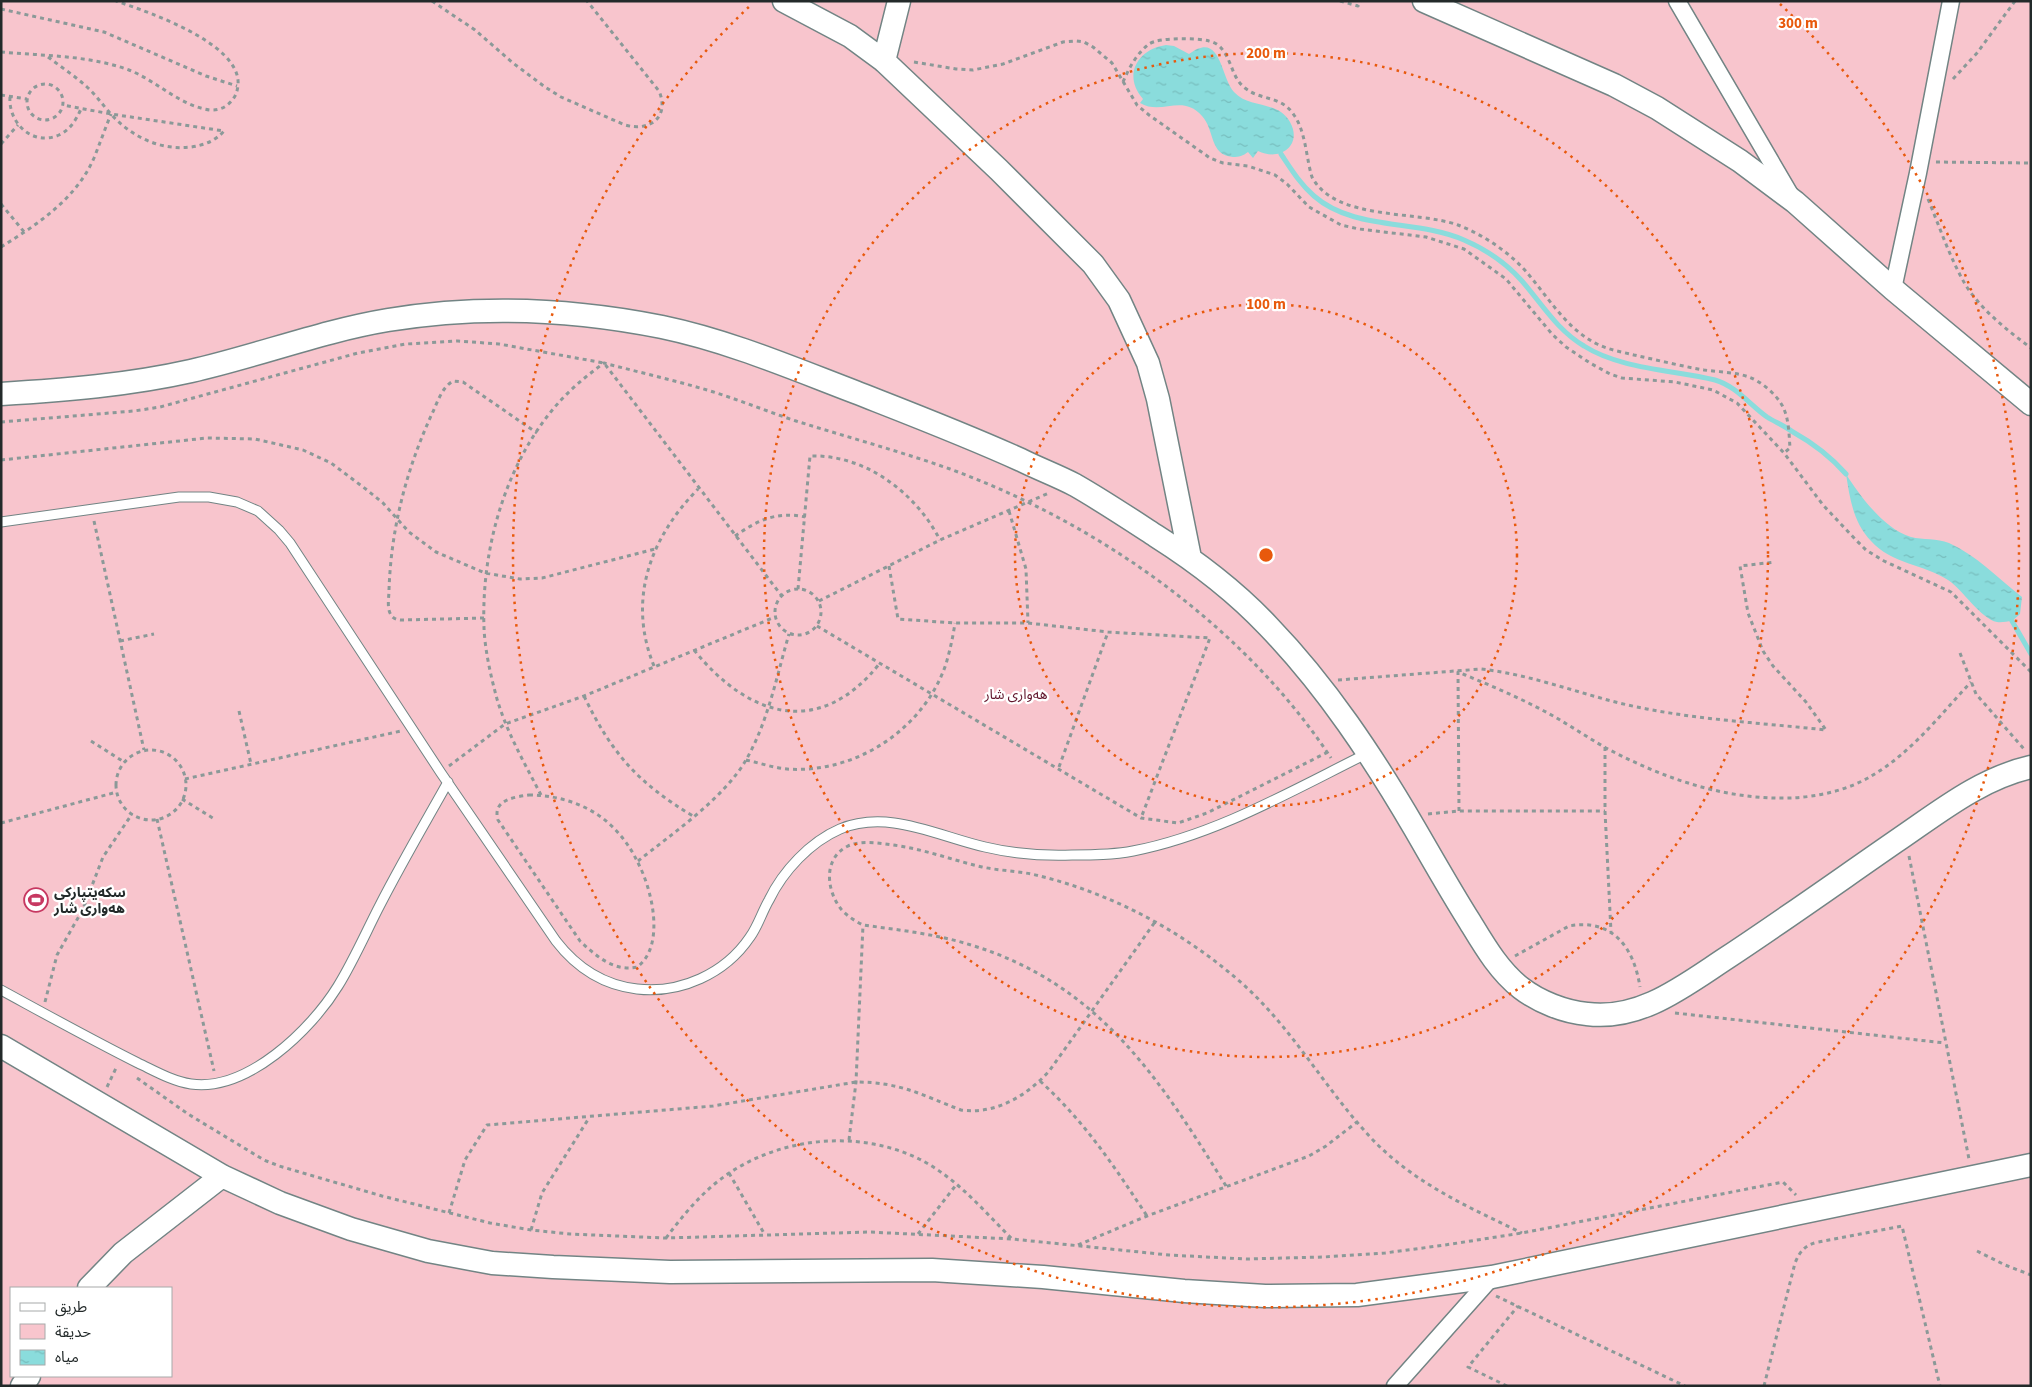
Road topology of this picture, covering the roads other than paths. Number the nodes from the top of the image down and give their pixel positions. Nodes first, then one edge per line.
1 (784, 1) edge
2 (899, 1) edge
3 (1424, 1) edge
4 (1677, 1) edge
5 (1951, 1) edge
6 (884, 60) junction
7 (1795, 202) junction
8 (1893, 289) junction
9 (1, 394) edge
10 (2031, 404) edge
11 (1, 522) edge
12 (1190, 558) junction
13 (1369, 753) junction
14 (2028, 759) edge
15 (448, 782) junction
16 (1, 990) edge
17 (1, 1046) edge
18 (2031, 1165) edge
19 (222, 1176) junction
20 (1487, 1283) junction
21 (90, 1287) edge
22 (1395, 1386) edge

1 - 6 street
2 - 6 street
3 - 7 street
4 - 7 street
5 - 8 street
6 - 12 street
7 - 8 street
8 - 10 street
9 - 12 street
11 - 15 lane
12 - 13 street
13 - 14 street
13 - 15 lane
15 - 16 lane
17 - 19 street
18 - 20 street
19 - 20 street
19 - 21 street
20 - 22 street

